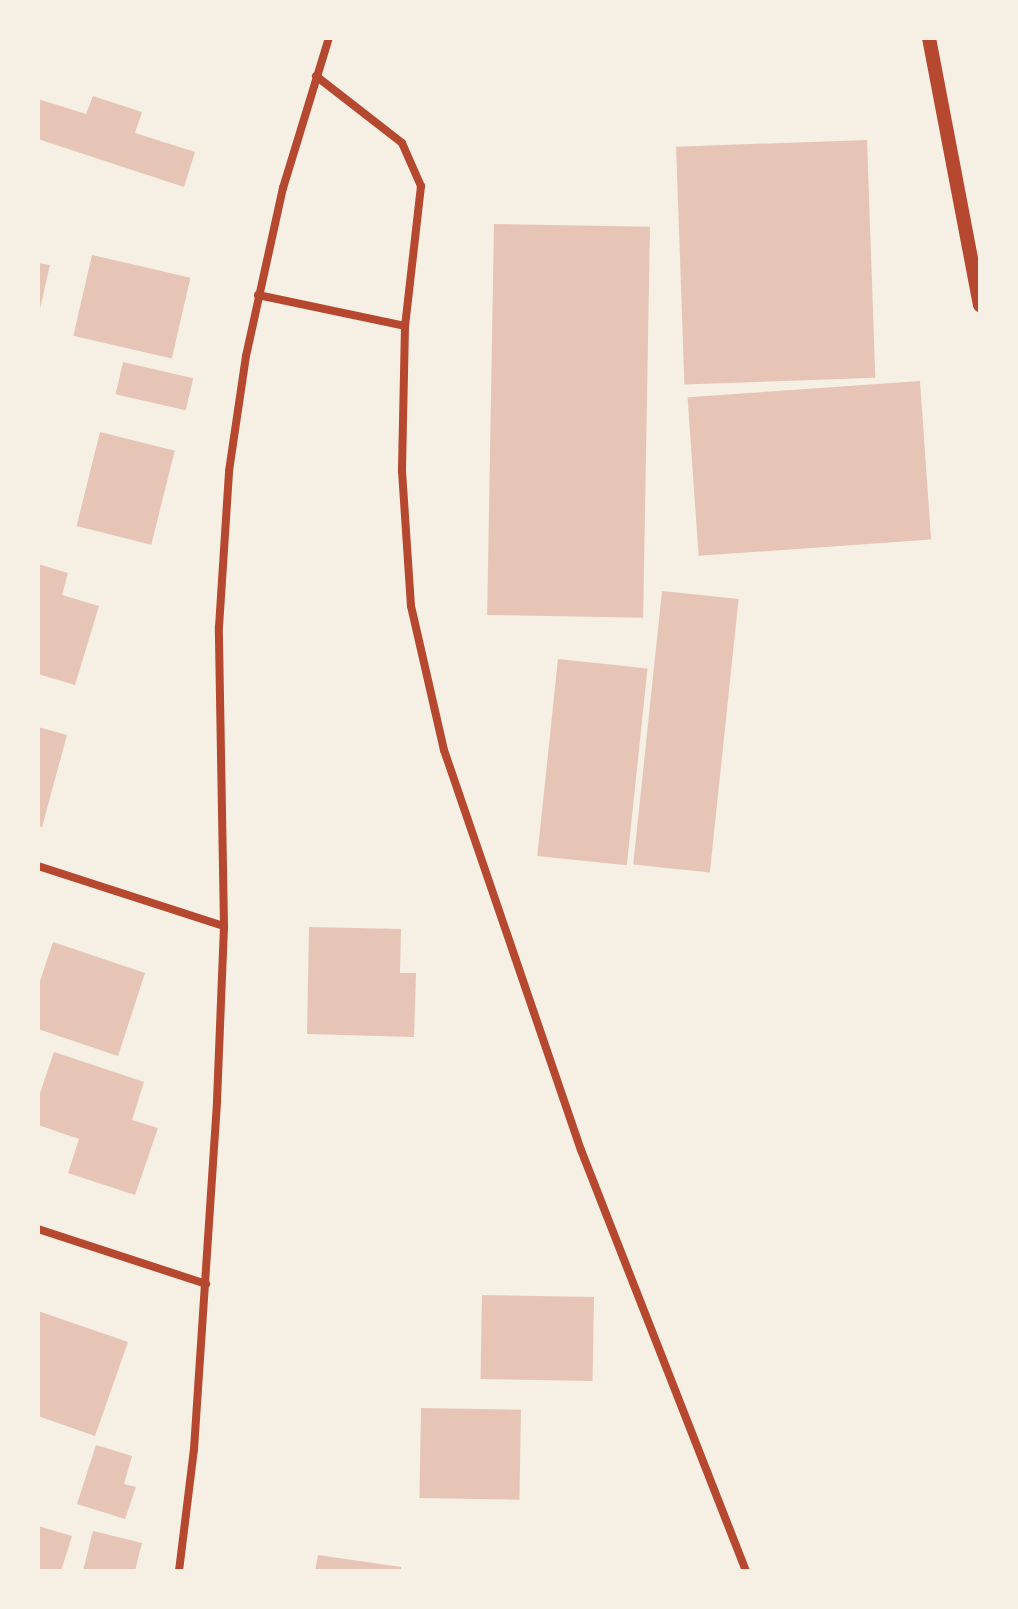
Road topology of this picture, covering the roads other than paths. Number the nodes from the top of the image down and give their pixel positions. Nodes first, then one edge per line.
1 (329, 38) edge
2 (929, 38) edge
3 (316, 76) junction
4 (258, 295) junction
5 (980, 305) edge
6 (405, 326) junction
7 (38, 866) edge
8 (224, 926) junction
9 (38, 1229) edge
10 (206, 1284) junction
11 (179, 1571) edge
12 (746, 1571) edge

1 - 3 street
2 - 5 street
3 - 4 street
3 - 6 street
4 - 6 street
4 - 8 street
6 - 12 street
7 - 8 street
8 - 10 street
9 - 10 street
10 - 11 street

